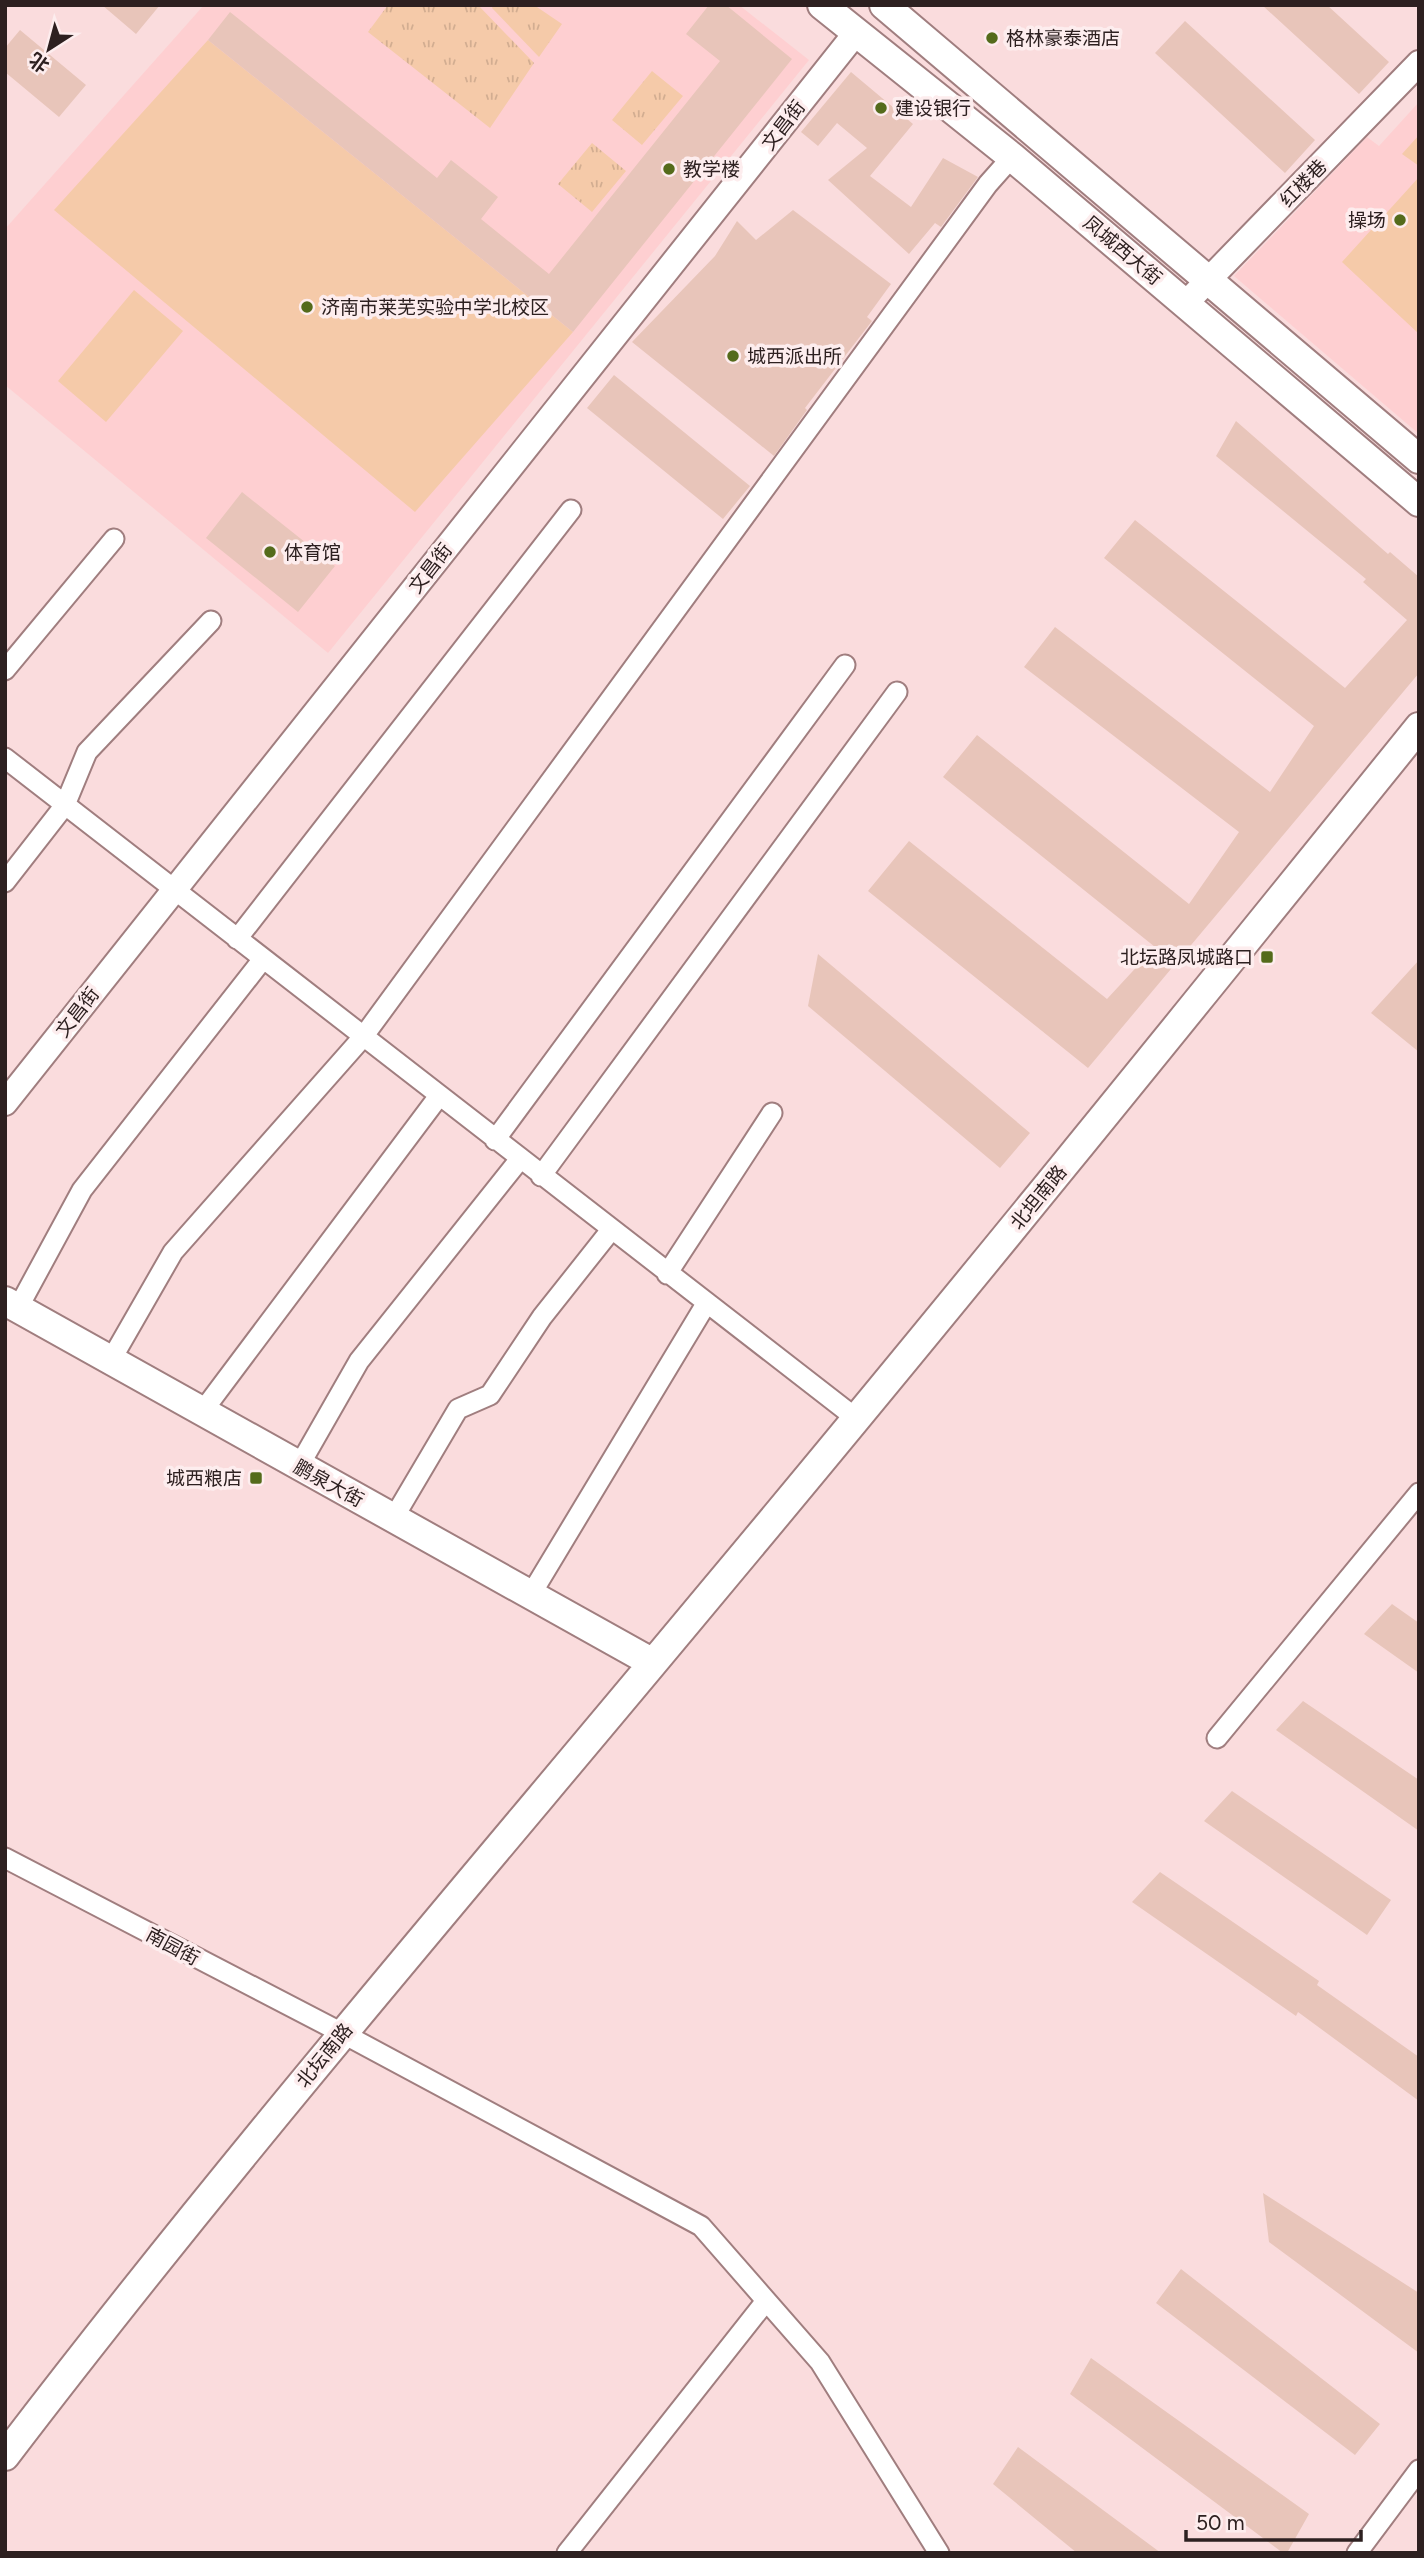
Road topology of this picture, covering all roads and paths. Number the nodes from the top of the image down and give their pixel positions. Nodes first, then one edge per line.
1 (822, 5) edge
2 (884, 5) edge
3 (855, 34) junction
4 (1419, 63) edge
5 (1012, 157) junction
6 (1210, 279) junction
7 (1186, 303) junction
8 (1419, 459) edge
9 (1419, 502) edge
10 (571, 510) dead end
11 (114, 539) dead end
12 (211, 621) dead end
13 (845, 665) dead end
14 (5, 670) edge
15 (897, 692) dead end
16 (1419, 727) edge
17 (5, 758) edge
18 (65, 805) junction
19 (5, 882) edge
20 (237, 939) junction
21 (263, 959) junction
22 (363, 1037) junction
23 (439, 1096) junction
24 (5, 1103) edge
25 (772, 1113) dead end
26 (495, 1140) junction
27 (520, 1159) junction
28 (541, 1176) junction
29 (611, 1230) junction
30 (667, 1274) junction
31 (11, 1304) edge
32 (706, 1304) junction
33 (111, 1360) junction
34 (202, 1412) junction
35 (857, 1419) junction
36 (299, 1466) junction
37 (1419, 1493) edge
38 (394, 1519) junction
39 (530, 1596) junction
40 (653, 1663) junction
41 (1217, 1738) dead end
42 (5, 1858) edge
43 (342, 2033) junction
44 (766, 2301) junction
45 (5, 2456) edge
46 (1419, 2470) edge
47 (567, 2553) edge
48 (939, 2553) edge
49 (1357, 2553) edge

1 - 3 main road, 凤城西大街
2 - 6 main road, 凤城西大街
3 - 5 main road, 凤城西大街
3 - 24 street, 文昌街
4 - 6 street, 红楼巷
5 - 7 main road, 凤城西大街
5 - 22 street
6 - 7 street, 红楼巷
6 - 8 main road, 凤城西大街
7 - 9 main road, 凤城西大街
10 - 20 street
11 - 14 street
12 - 18 street
13 - 26 street
15 - 28 street
16 - 35 main road, 北坦南路
17 - 18 street
18 - 19 street
18 - 20 street
20 - 21 street
21 - 22 street
21 - 31 street
22 - 23 street
22 - 33 street
23 - 26 street
23 - 34 street
25 - 30 street
26 - 27 street
27 - 28 street
27 - 36 street
28 - 29 street
29 - 30 street
29 - 38 street
30 - 32 street
31 - 33 main road, 鹏泉大街
32 - 35 street
32 - 39 street
33 - 34 main road, 鹏泉大街
34 - 36 main road, 鹏泉大街
35 - 40 main road, 北坦南路
36 - 38 main road, 鹏泉大街
37 - 41 street
38 - 39 main road, 鹏泉大街
39 - 40 main road, 鹏泉大街
40 - 43 main road, 北坛南路
42 - 43 street, 南园街
43 - 44 street, 南园街
43 - 45 main road, 北坛南路
44 - 47 street
44 - 48 street, 南园街
46 - 49 street

